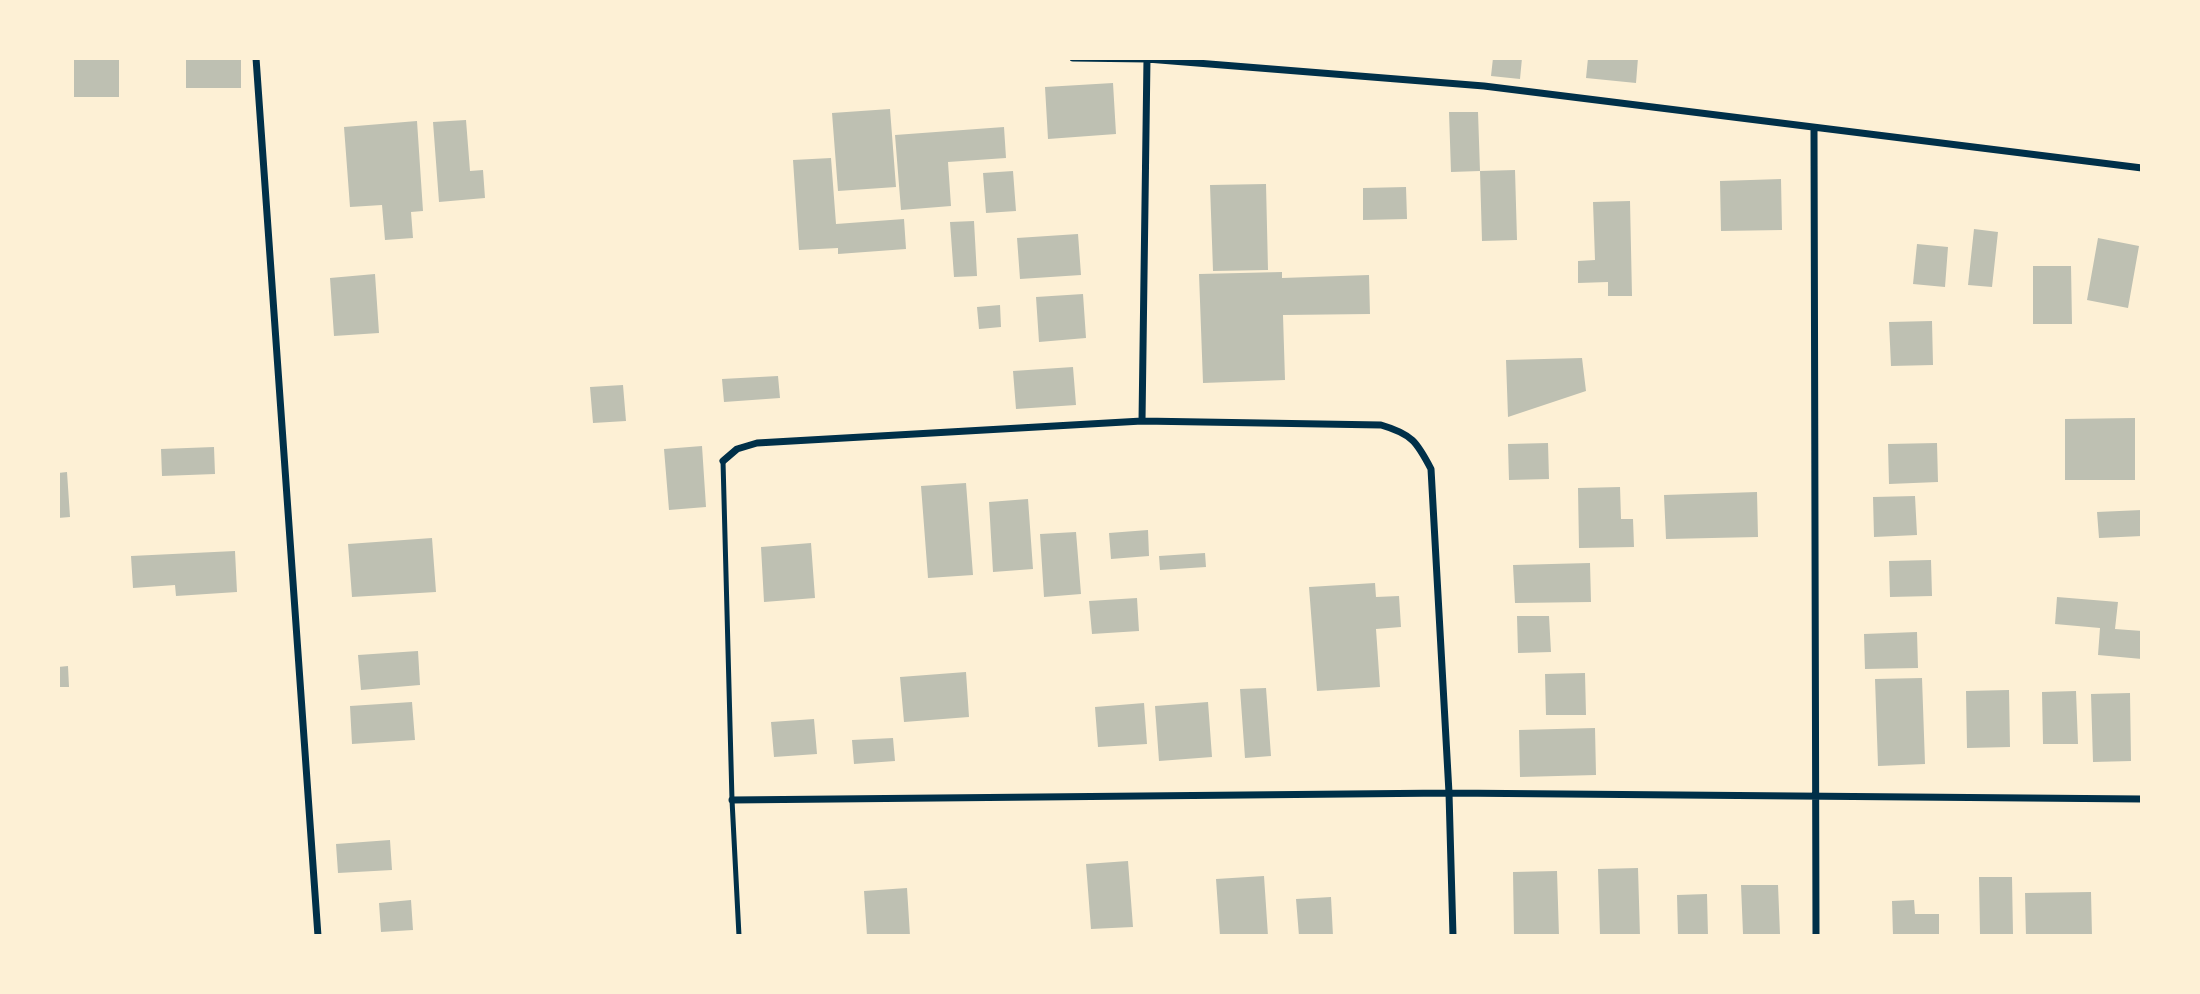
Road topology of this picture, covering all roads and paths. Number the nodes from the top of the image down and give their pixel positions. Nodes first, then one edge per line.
1 (256, 58) edge
2 (1073, 58) edge
3 (1147, 58) edge
4 (1814, 128) junction
5 (2142, 168) edge
6 (1142, 421) junction
7 (723, 461) joint
8 (1450, 793) junction
9 (1816, 794) junction
10 (2142, 799) edge
11 (732, 800) junction
12 (318, 936) edge
13 (739, 936) edge
14 (1453, 936) edge
15 (1816, 936) edge

1 - 12 street
2 - 3 street
3 - 4 street
3 - 6 street
4 - 5 street
4 - 9 street
6 - 7 street
6 - 8 street
7 - 11 lane
8 - 9 street
8 - 11 street
8 - 14 street
9 - 10 street
9 - 15 street
11 - 13 lane

